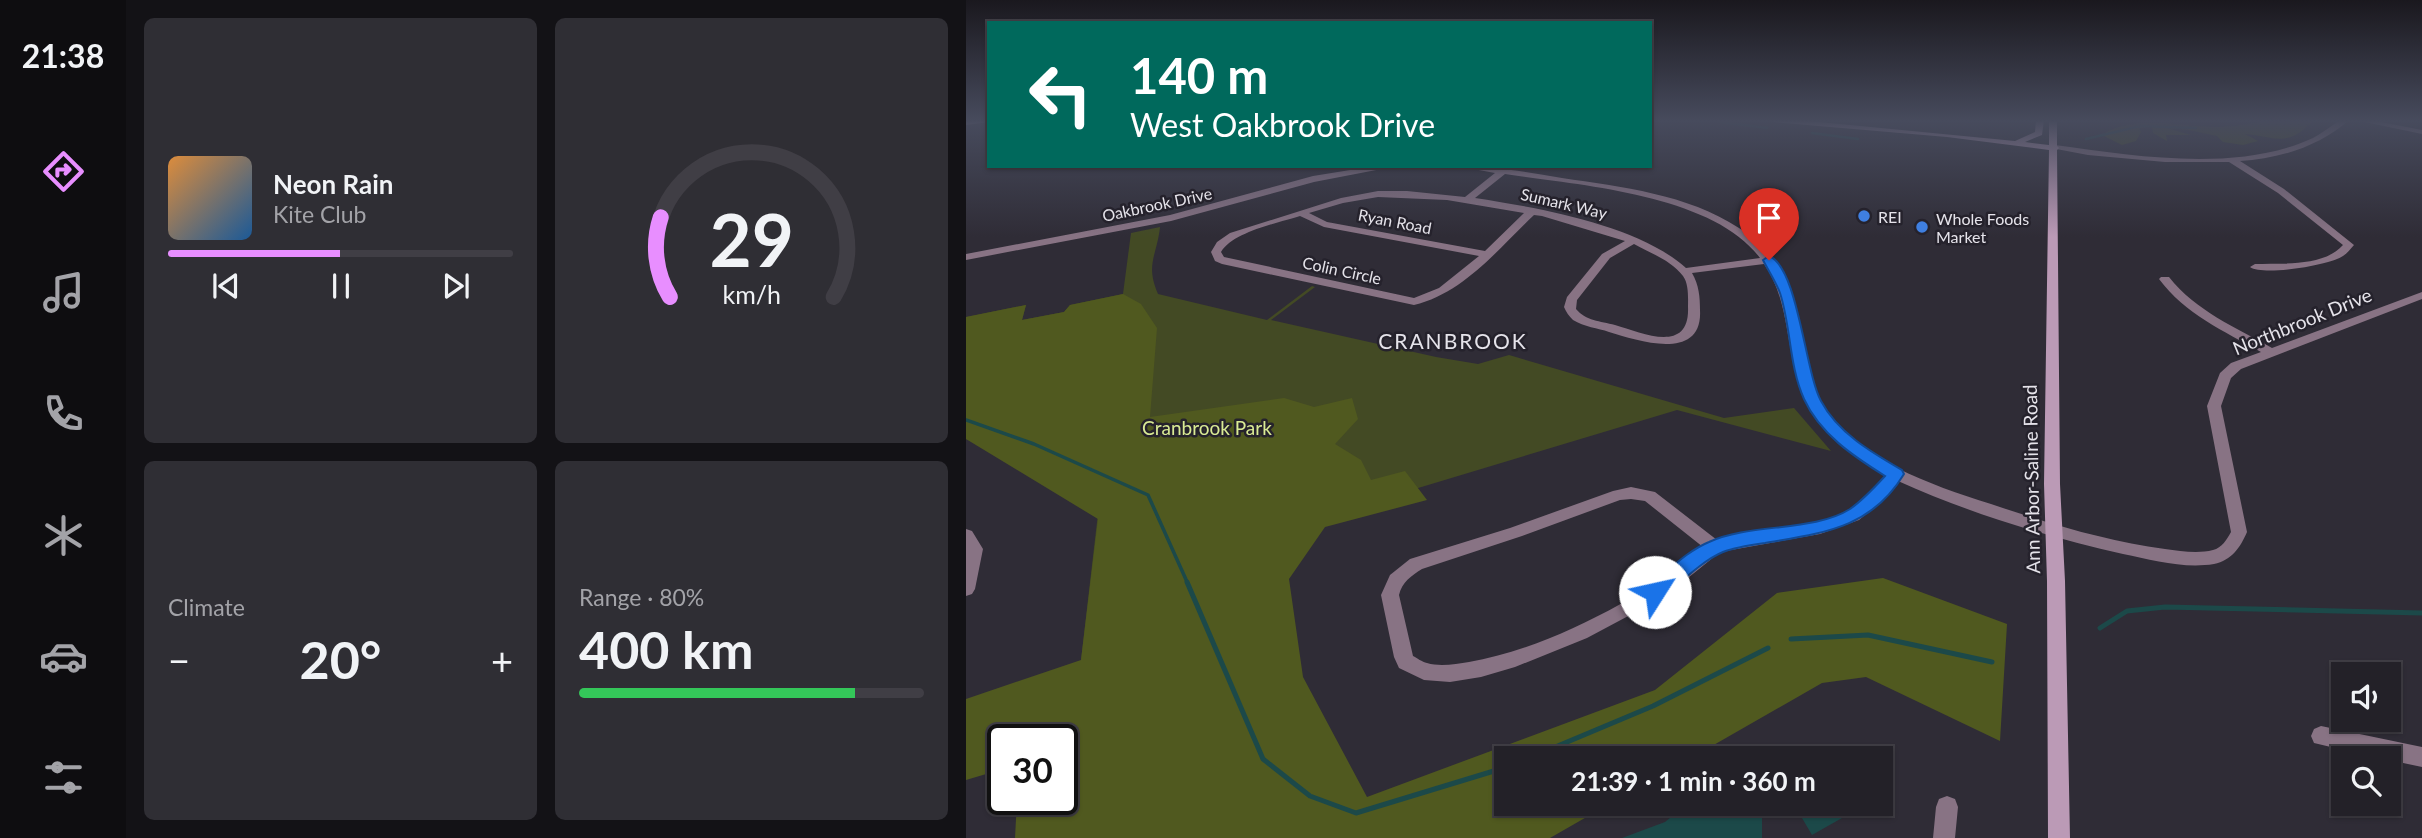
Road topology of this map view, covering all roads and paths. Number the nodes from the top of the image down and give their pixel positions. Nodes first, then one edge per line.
1 (2055, 159) edge
2 (2231, 159) edge
3 (1382, 168) edge
4 (1500, 169) edge
5 (1464, 199) junction
6 (1531, 212) junction
7 (1302, 213) junction
8 (1635, 239) junction
9 (1485, 254) junction
10 (966, 257) edge
11 (1771, 263) junction
12 (2255, 267) dead end
13 (1687, 274) junction
14 (2165, 279) dead end
15 (2422, 295) edge
16 (2271, 352) junction
17 (1896, 474) junction
18 (2052, 528) junction
19 (966, 536) edge
20 (1714, 547) junction
21 (966, 589) edge
22 (2321, 736) dead end
23 (2422, 757) edge
24 (1947, 807) dead end
25 (1944, 838) edge
26 (2059, 838) edge

1 - 18 main road, Ann Arbor-Saline Road
2 - 12 street
3 - 10 street, Oakbrook Drive
4 - 5 street
4 - 11 street
5 - 6 street, Sumark Way
5 - 7 street, Sumark Way
6 - 8 street, Sumark Way
6 - 9 street, Colin Circle
7 - 9 street, Ryan Road
7 - 9 street, Colin Circle
8 - 13 street, Sumark Way
8 - 13 street
11 - 13 street
11 - 17 street
14 - 16 street
15 - 16 street, Northbrook Drive
16 - 18 street, Northbrook Drive
17 - 18 street
17 - 20 street
18 - 26 main road, Ann Arbor-Saline Road
19 - 21 street
20 - 20 street
22 - 23 street
24 - 25 street

